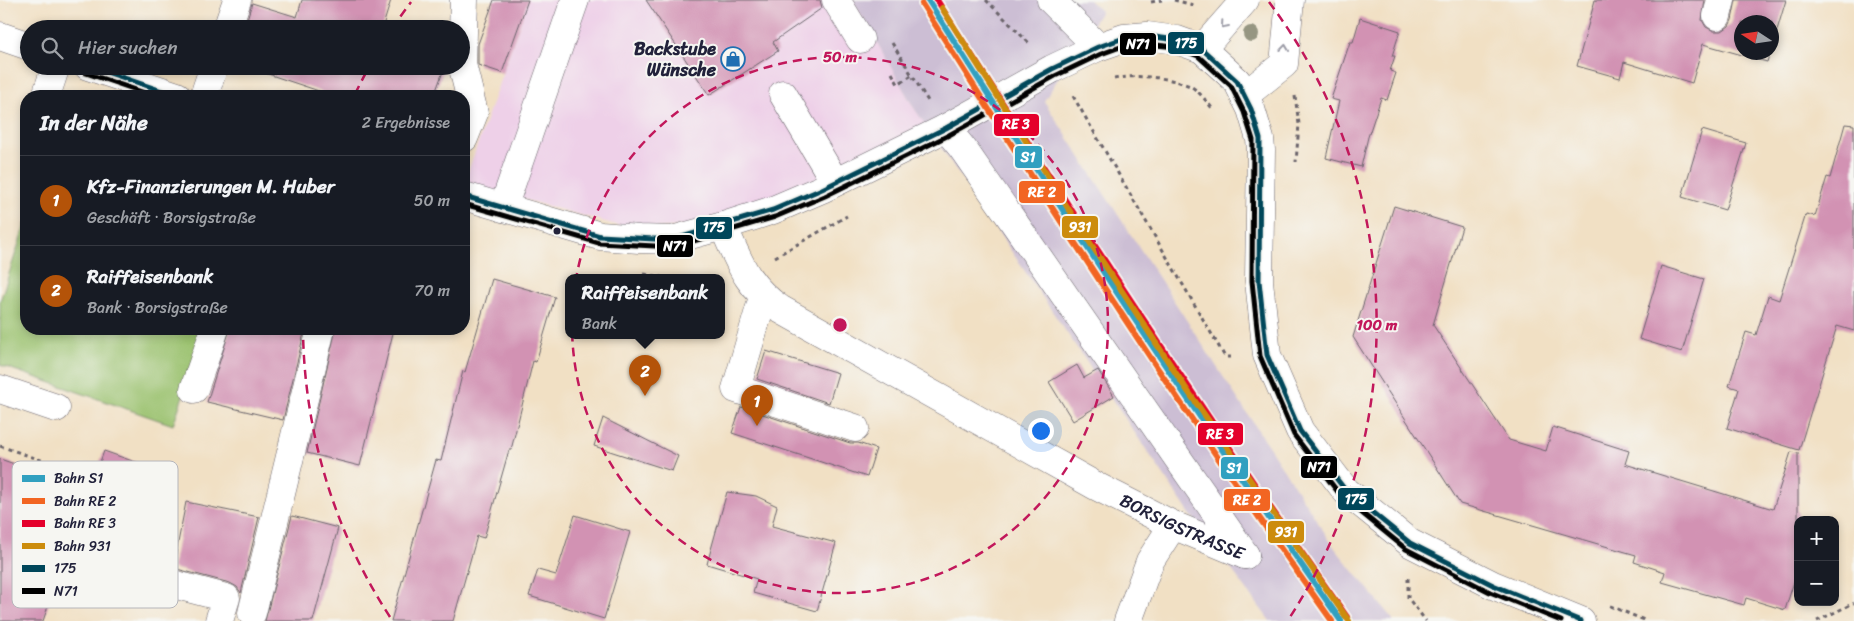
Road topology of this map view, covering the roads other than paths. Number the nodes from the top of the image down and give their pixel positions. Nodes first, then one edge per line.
1 (237, 0) edge
2 (464, 0) edge
3 (576, 0) edge
4 (836, 0) edge
5 (1050, 0) edge
6 (1245, 0) edge
7 (1290, 0) edge
8 (230, 20) edge
9 (463, 20) edge
10 (0, 36) edge
11 (860, 39) dead end
12 (20, 43) edge
13 (1098, 47) junction
14 (1202, 49) junction
15 (53, 75) edge
16 (115, 75) edge
17 (211, 75) edge
18 (465, 75) edge
19 (48, 90) edge
20 (159, 90) edge
21 (206, 90) edge
22 (468, 90) edge
23 (784, 94) dead end
24 (1244, 96) junction
25 (470, 97) edge
26 (470, 123) edge
27 (946, 128) junction
28 (836, 182) junction
29 (470, 198) edge
30 (502, 208) junction
31 (723, 226) junction
32 (763, 297) junction
33 (213, 335) edge
34 (320, 335) edge
35 (0, 389) edge
36 (194, 389) dead end
37 (56, 408) dead end
38 (855, 428) dead end
39 (1173, 525) junction
40 (178, 585) edge
41 (252, 614) dead end
42 (219, 621) edge
43 (1128, 621) edge
44 (1582, 621) edge

1 - 8 main road
2 - 9 main road
3 - 30 main road
4 - 11 main road
5 - 13 main road
6 -> 14 main road
24 -> 7 main road
10 - 12 main road
13 - 14 main road
13 - 27 main road
14 - 24 main road
15 - 19 main road
16 - 20 main road
17 - 21 main road
18 - 22 main road
23 - 28 main road
24 - 44 main road
25 - 26 main road
27 - 28 main road
27 - 39 main road, BORSIGSTRASSE
28 - 31 main road
29 - 30 main road
30 - 31 main road
31 - 32 main road, BORSIGSTRASSE
32 - 38 main road
32 - 39 main road, BORSIGSTRASSE
33 - 36 main road
34 - 41 main road
35 - 37 main road
39 - 43 main road
40 - 42 main road

